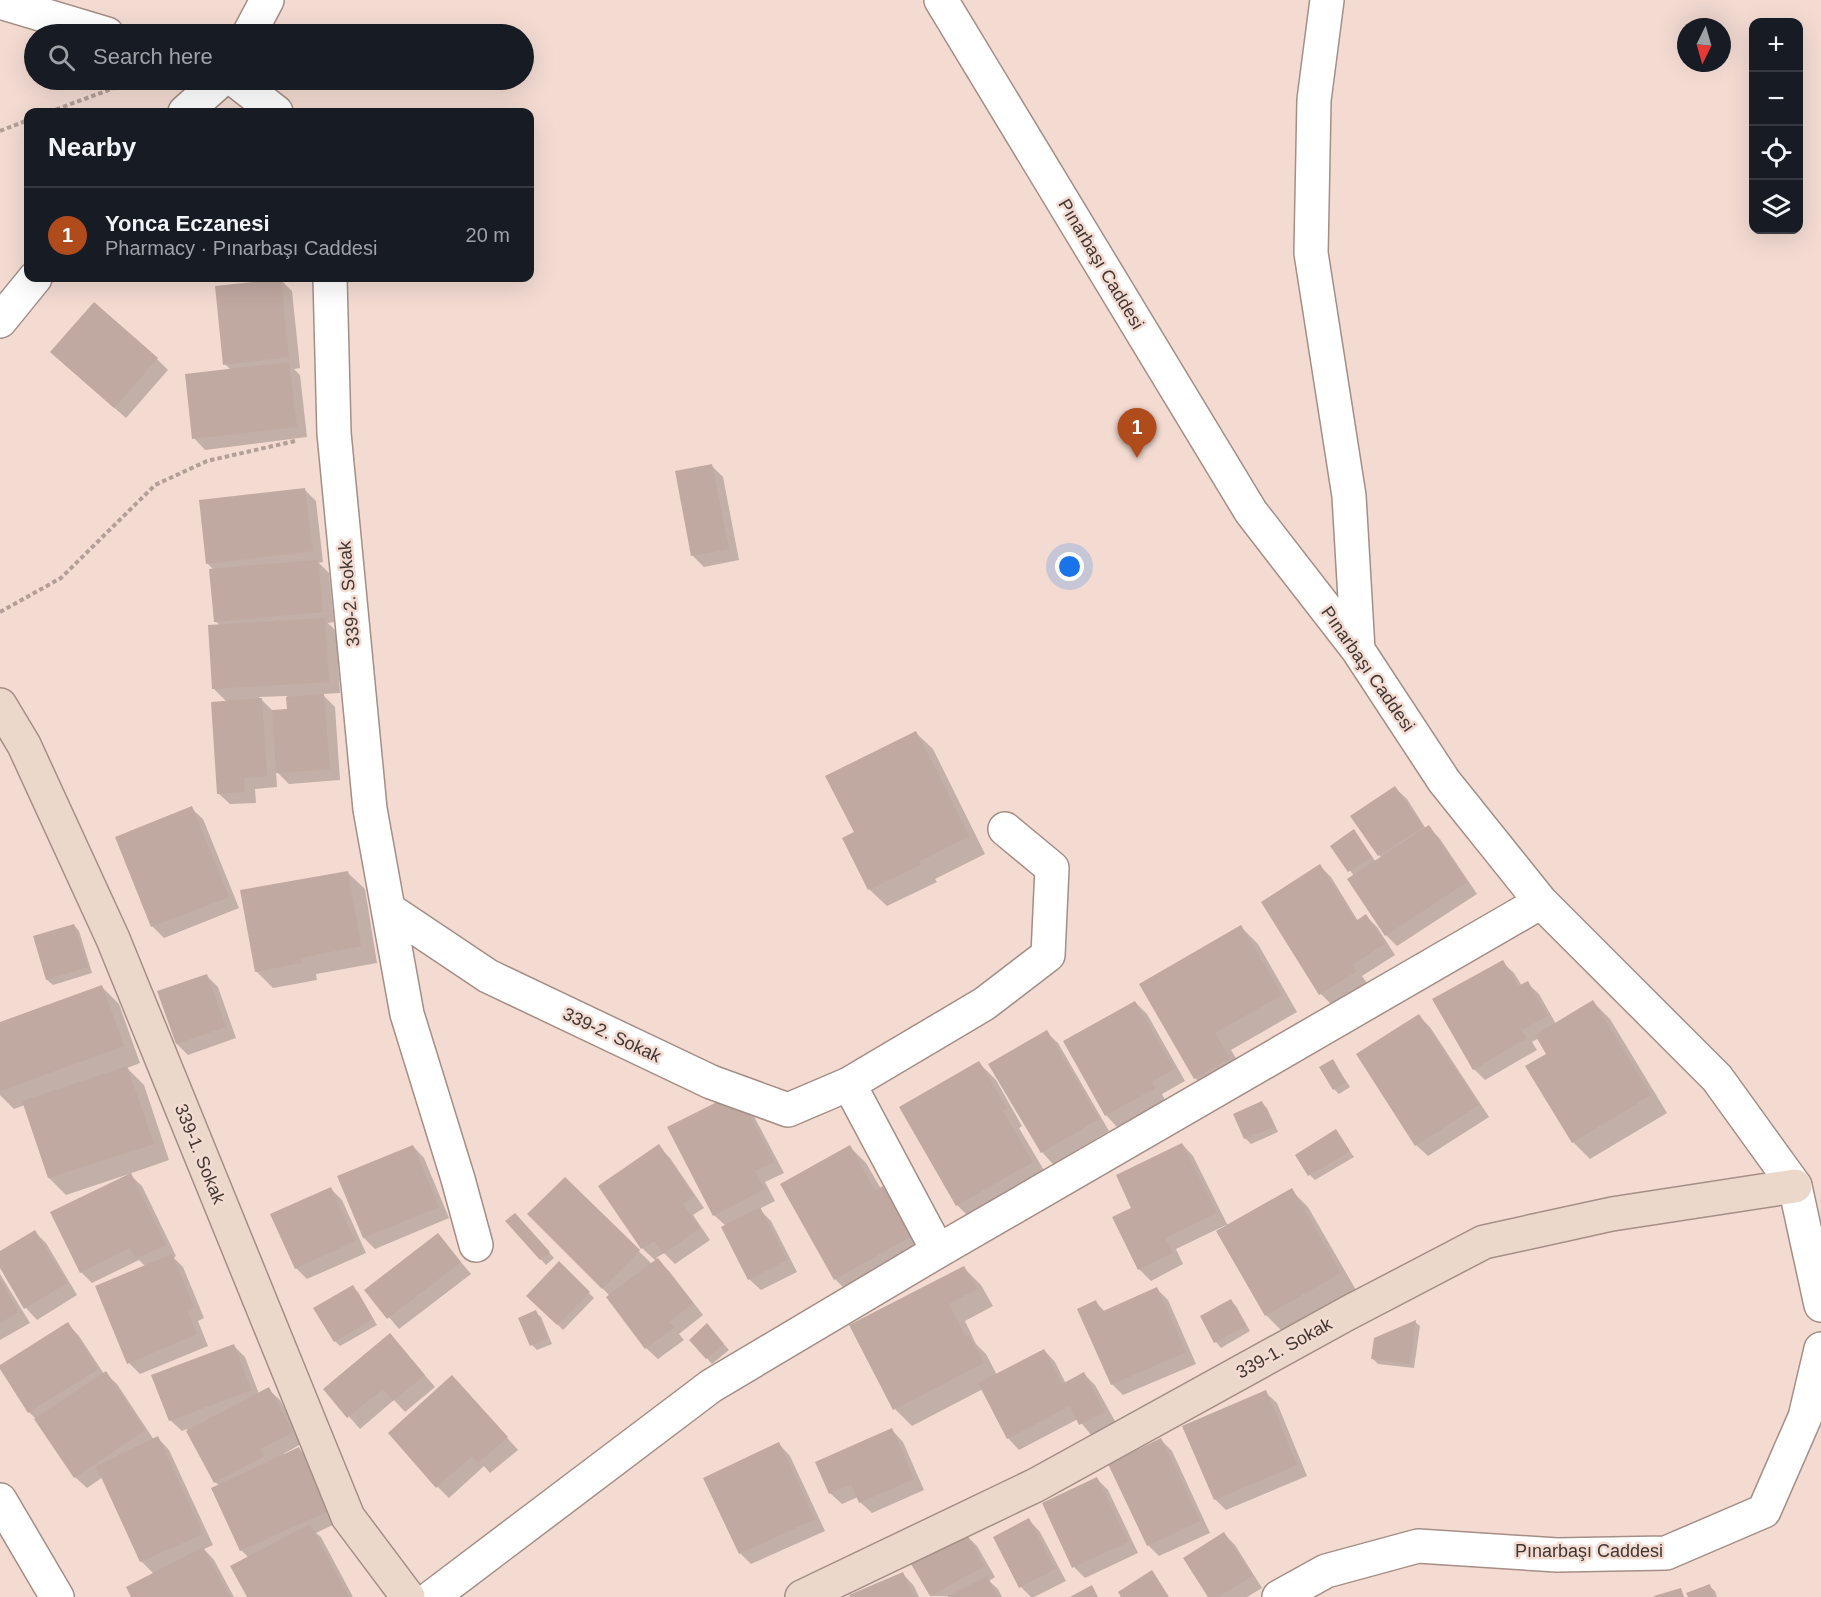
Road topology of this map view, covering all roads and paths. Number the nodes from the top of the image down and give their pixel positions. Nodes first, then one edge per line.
1 (267, 0) edge
2 (941, 0) edge
3 (1327, 0) edge
4 (0, 2) edge
5 (74, 24) edge
6 (254, 24) edge
7 (109, 90) edge
8 (210, 90) edge
9 (248, 90) edge
10 (60, 108) edge
11 (190, 108) edge
12 (271, 108) edge
13 (24, 122) edge
14 (0, 131) edge
15 (32, 282) edge
16 (330, 282) edge
17 (0, 321) edge
18 (334, 433) junction
19 (0, 612) edge
20 (1358, 650) junction
21 (0, 705) edge
22 (1005, 830) dead end
23 (1541, 902) junction
24 (388, 909) junction
25 (849, 1084) junction
26 (1795, 1186) junction
27 (476, 1245) dead end
28 (938, 1251) junction
29 (1821, 1305) edge
30 (1821, 1349) edge
31 (0, 1500) edge
32 (57, 1597) edge
33 (408, 1597) edge
34 (432, 1597) edge
35 (802, 1597) edge
36 (1279, 1597) edge

1 - 6 street
2 - 20 street, Pınarbaşı Caddesi
3 - 20 street
4 - 5 street
7 - 10 path
8 - 11 street
9 - 12 street
13 - 14 path
15 - 17 street
16 - 18 street, 339-2. Sokak
18 - 19 path
18 - 24 street, 339-2. Sokak
20 - 23 street, Pınarbaşı Caddesi
21 - 33 street, 339-1. Sokak
22 - 25 street, 339-2. Sokak
23 - 26 street, Pınarbaşı Caddesi
23 - 28 street
24 - 25 street, 339-2. Sokak
24 - 27 street, 339-2. Sokak
25 - 28 street
26 - 29 street, Pınarbaşı Caddesi
26 - 35 street, 339-1. Sokak
28 - 34 street
30 - 36 street, Pınarbaşı Caddesi
31 - 32 street

